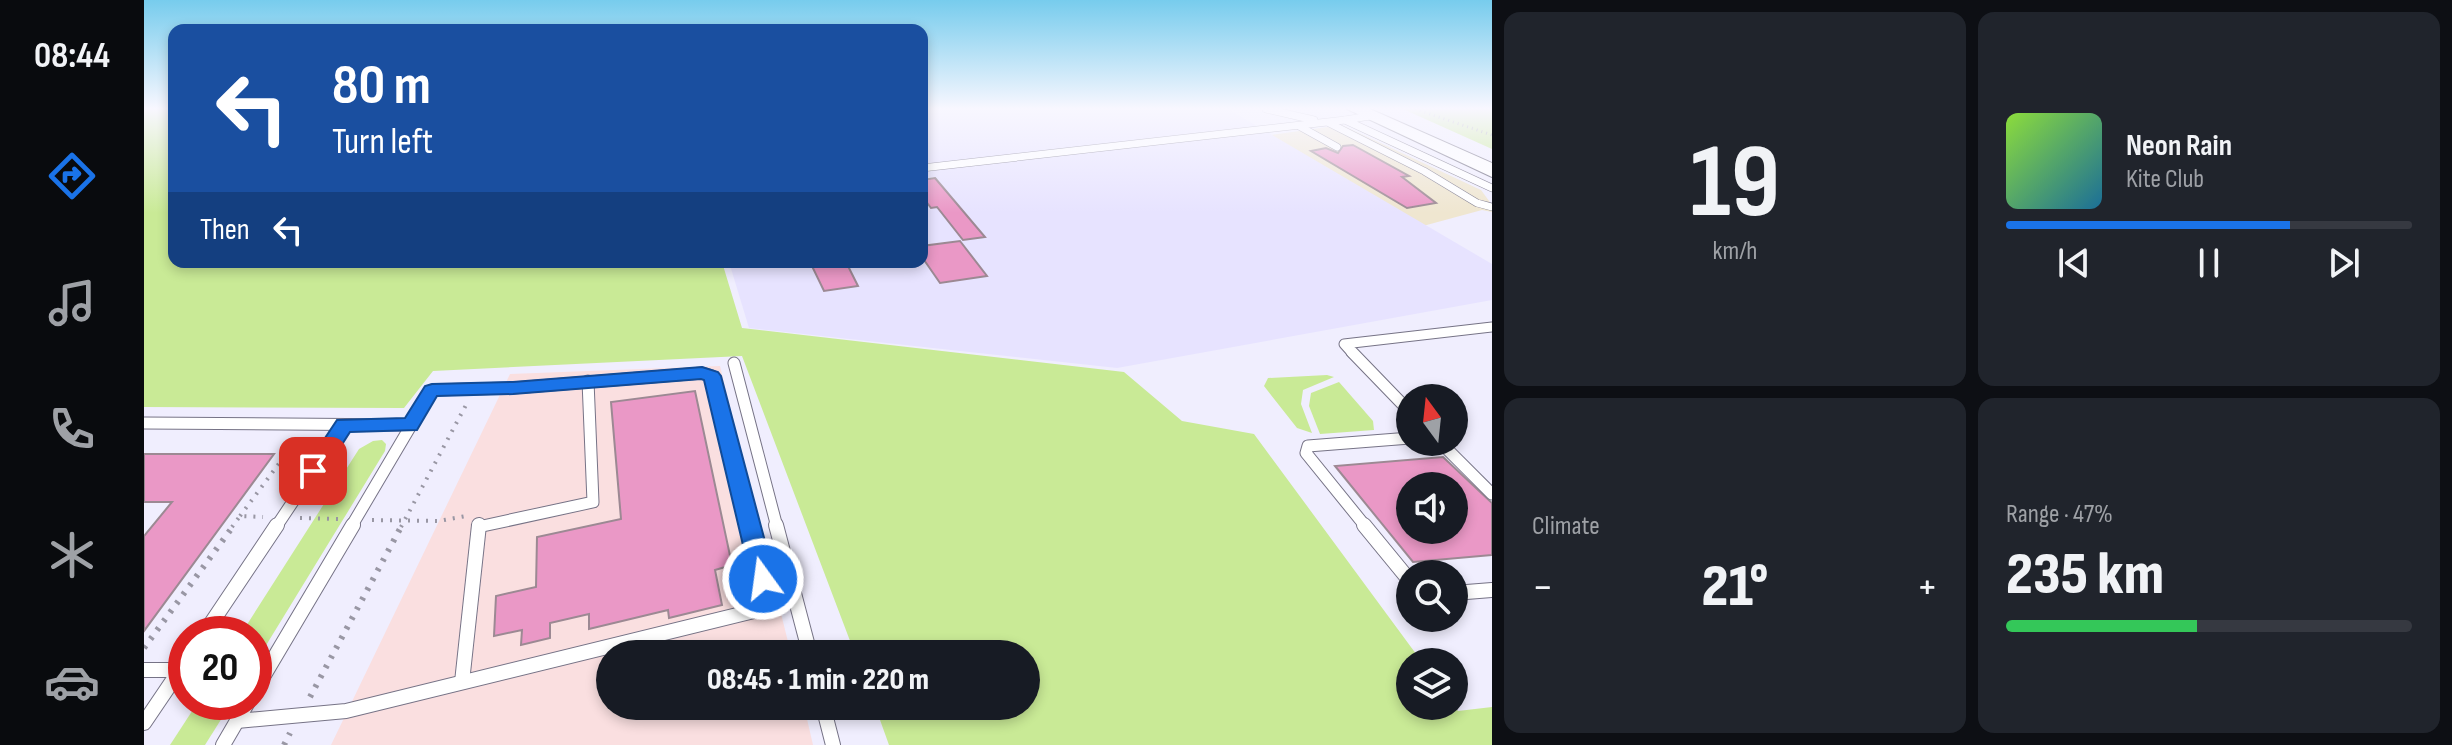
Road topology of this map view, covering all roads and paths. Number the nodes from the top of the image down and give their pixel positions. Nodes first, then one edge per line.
1 (1133, 144) edge
2 (1331, 144) edge
3 (1369, 144) edge
4 (1416, 144) edge
5 (1431, 144) edge
6 (1453, 144) edge
7 (1337, 147) dead end
8 (1492, 157) edge
9 (928, 167) edge
10 (1492, 171) edge
11 (1492, 188) edge
12 (1492, 207) edge
13 (1492, 327) edge
14 (734, 363) dead end
15 (588, 381) junction
16 (475, 389) junction
17 (1396, 398) edge
18 (144, 423) edge
19 (308, 425) junction
20 (344, 425) junction
21 (410, 425) junction
22 (1396, 439) edge
23 (1454, 456) edge
24 (1492, 494) edge
25 (468, 515) dead end
26 (240, 516) junction
27 (283, 517) junction
28 (355, 520) junction
29 (404, 521) junction
30 (1396, 564) edge
31 (1492, 590) edge
32 (1468, 592) edge
33 (216, 616) edge
34 (806, 640) edge
35 (144, 648) edge
36 (272, 661) edge
37 (168, 668) edge
38 (144, 670) edge
39 (462, 682) junction
40 (168, 688) edge
41 (300, 715) junction
42 (827, 720) edge
43 (237, 721) joint
44 (144, 723) edge
45 (223, 745) edge
46 (284, 745) edge
47 (833, 745) edge

1 - 9 lane
2 - 7 lane
3 - 12 lane
4 - 11 lane
5 - 10 main road
6 - 8 main road
13 - 17 lane
14 - 34 lane
15 - 16 lane
15 - 39 lane
15 - 39 lane
16 - 21 lane
16 - 29 path
18 - 19 lane
19 - 20 lane
19 - 26 path
20 - 21 lane
20 - 27 lane
21 - 28 lane
22 - 30 lane
23 - 24 lane
25 - 29 path
26 - 27 path
26 - 35 path
27 - 28 path
27 - 33 lane
28 - 29 path
28 - 36 lane
29 - 41 path
31 - 32 lane
37 - 38 lane
39 - 41 lane
40 - 44 lane
41 - 43 lane
41 - 46 path
42 - 47 lane
43 - 45 lane

